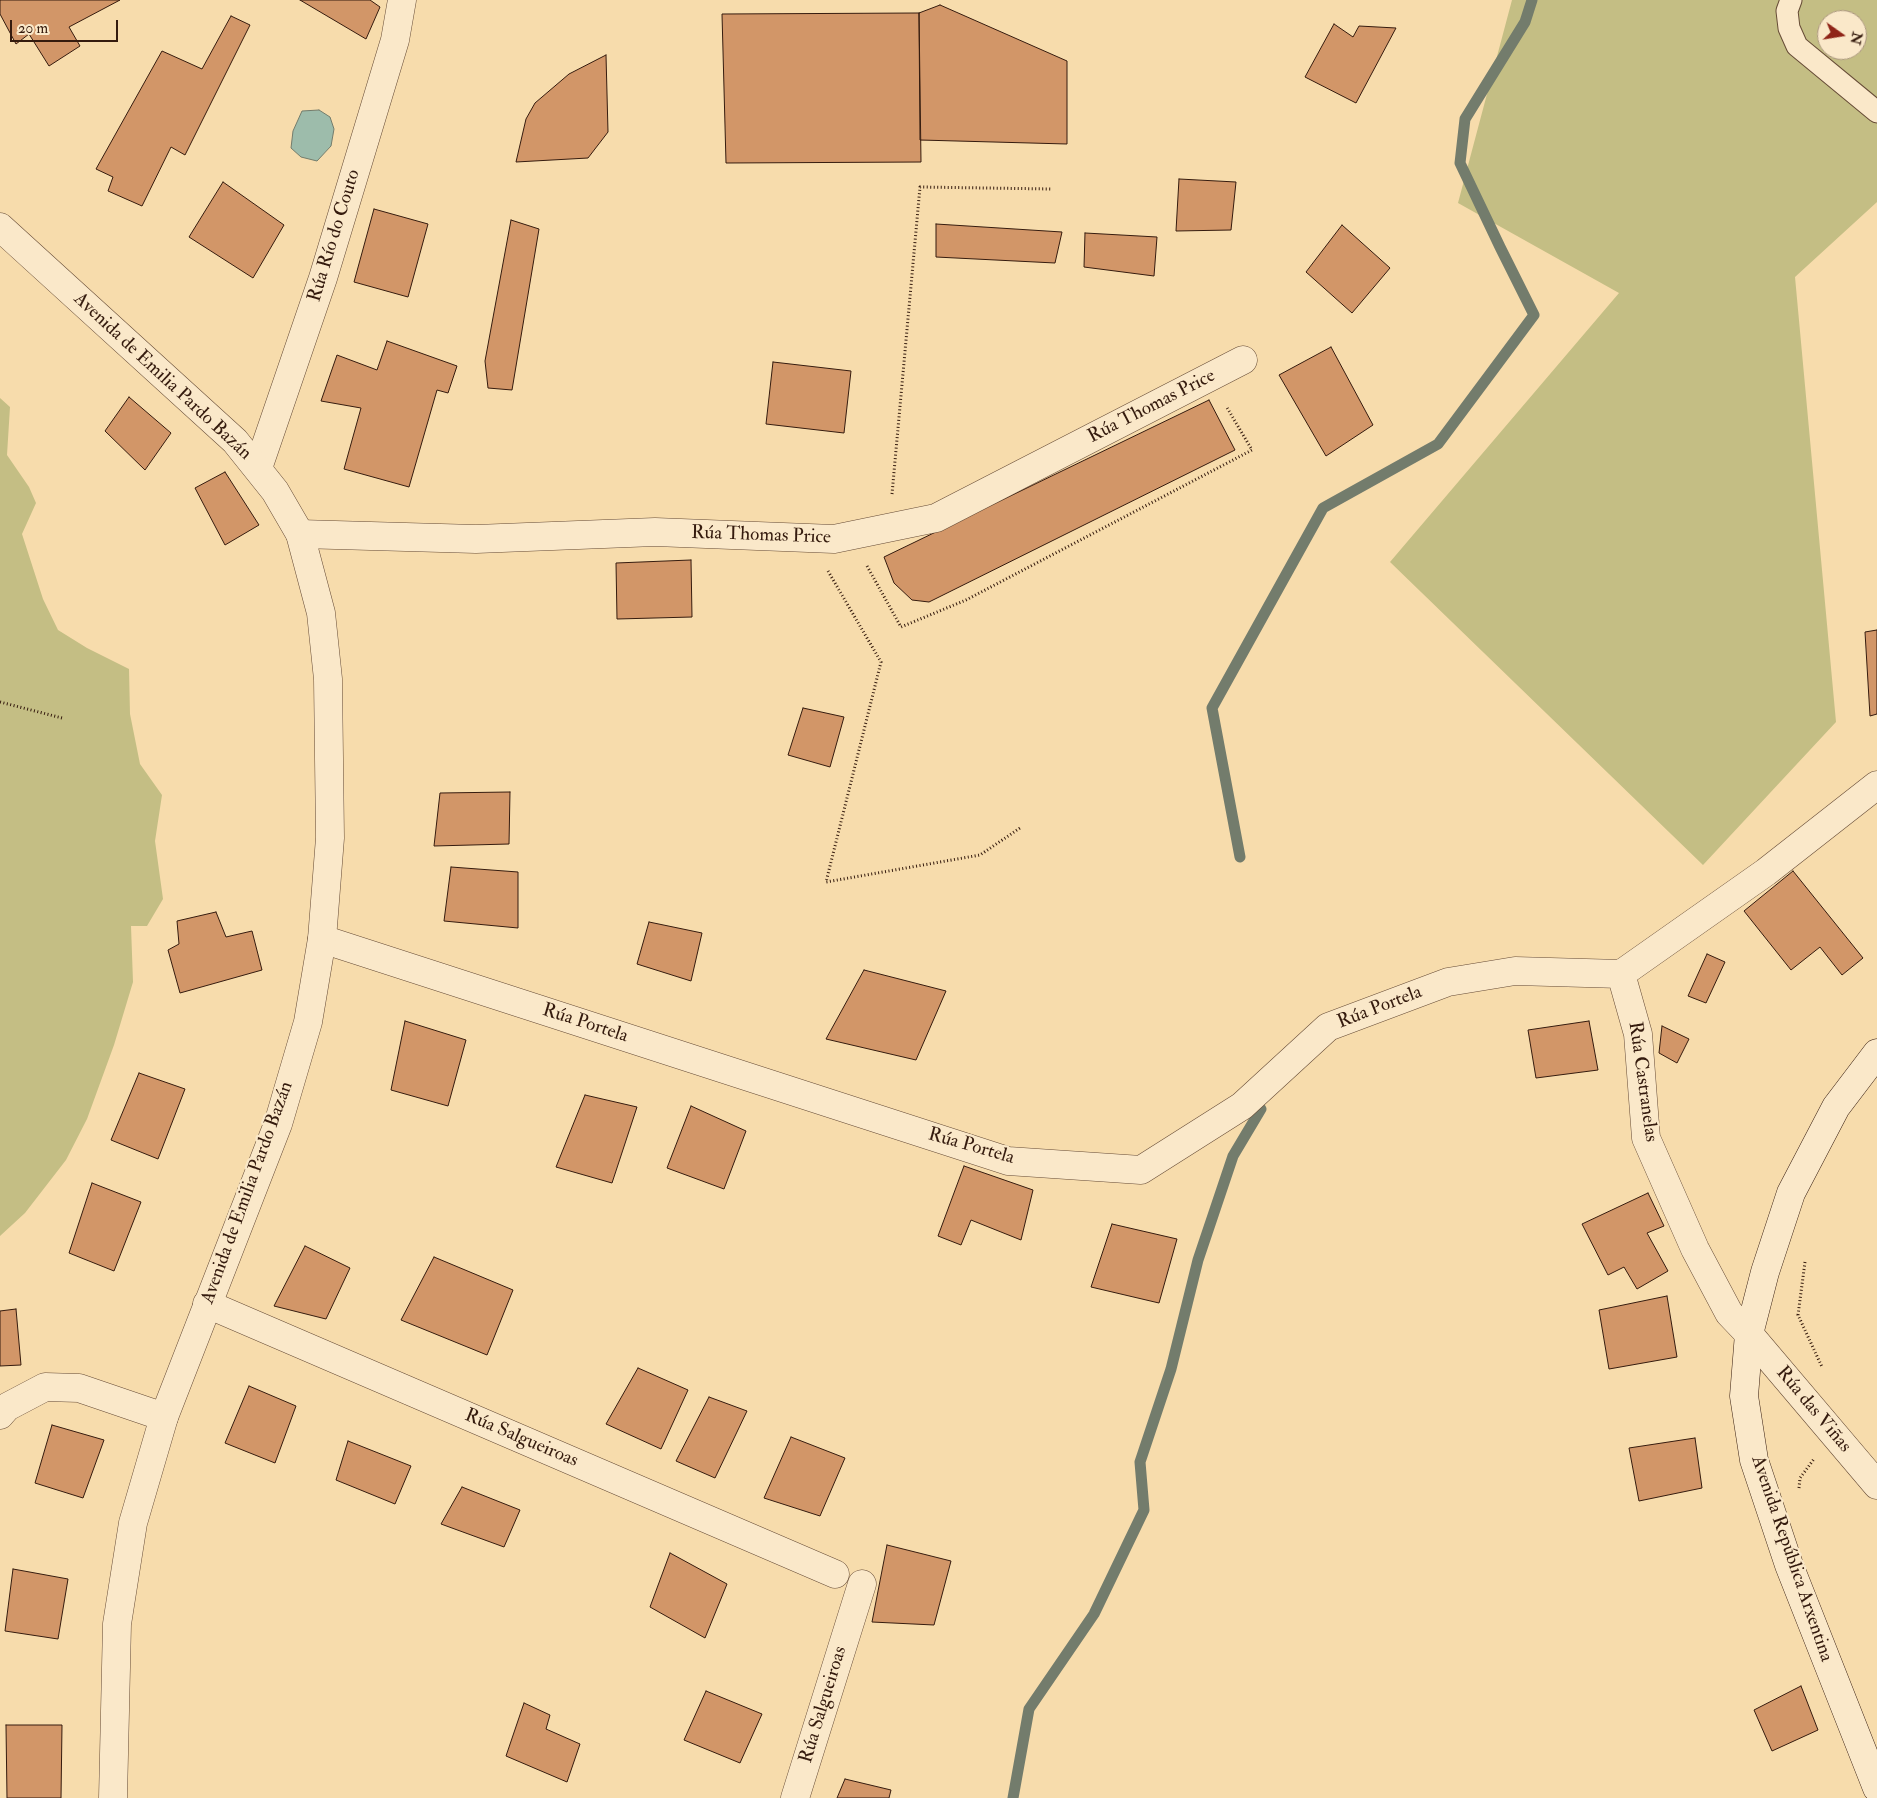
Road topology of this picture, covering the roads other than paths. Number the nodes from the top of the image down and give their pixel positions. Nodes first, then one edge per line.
1 (402, 0) edge
2 (1791, 0) edge
3 (1877, 112) edge
4 (0, 227) edge
5 (1243, 360) dead end
6 (258, 468) junction
7 (300, 534) junction
8 (1877, 786) edge
9 (322, 939) junction
10 (1621, 974) junction
11 (1877, 1053) edge
12 (207, 1304) junction
13 (1750, 1334) junction
14 (0, 1415) edge
15 (164, 1417) junction
16 (1877, 1485) edge
17 (835, 1574) dead end
18 (862, 1584) dead end
19 (1877, 1788) edge
20 (113, 1798) edge
21 (796, 1798) edge

1 - 6 street, Rúa Río do Couto
2 - 3 lane
4 - 6 street, Avenida de Emilia Pardo Bazán
5 - 7 street, Rúa Thomas Price
6 - 7 street, Avenida de Emilia Pardo Bazán
7 - 9 street, Avenida de Emilia Pardo Bazán
8 - 10 street
9 - 10 street, Rúa Portela
9 - 12 street, Avenida de Emilia Pardo Bazán
10 - 13 street, Rúa Castranelas
11 - 13 street, Avenida República Arxentina
12 - 15 street, Avenida de Emilia Pardo Bazán
12 - 17 street, Rúa Salgueiroas
13 - 16 street, Rúa das Viñas
13 - 19 street, Avenida República Arxentina
14 - 15 street
15 - 20 street, Avenida de Emilia Pardo Bazán
18 - 21 street, Rúa Salgueiroas

